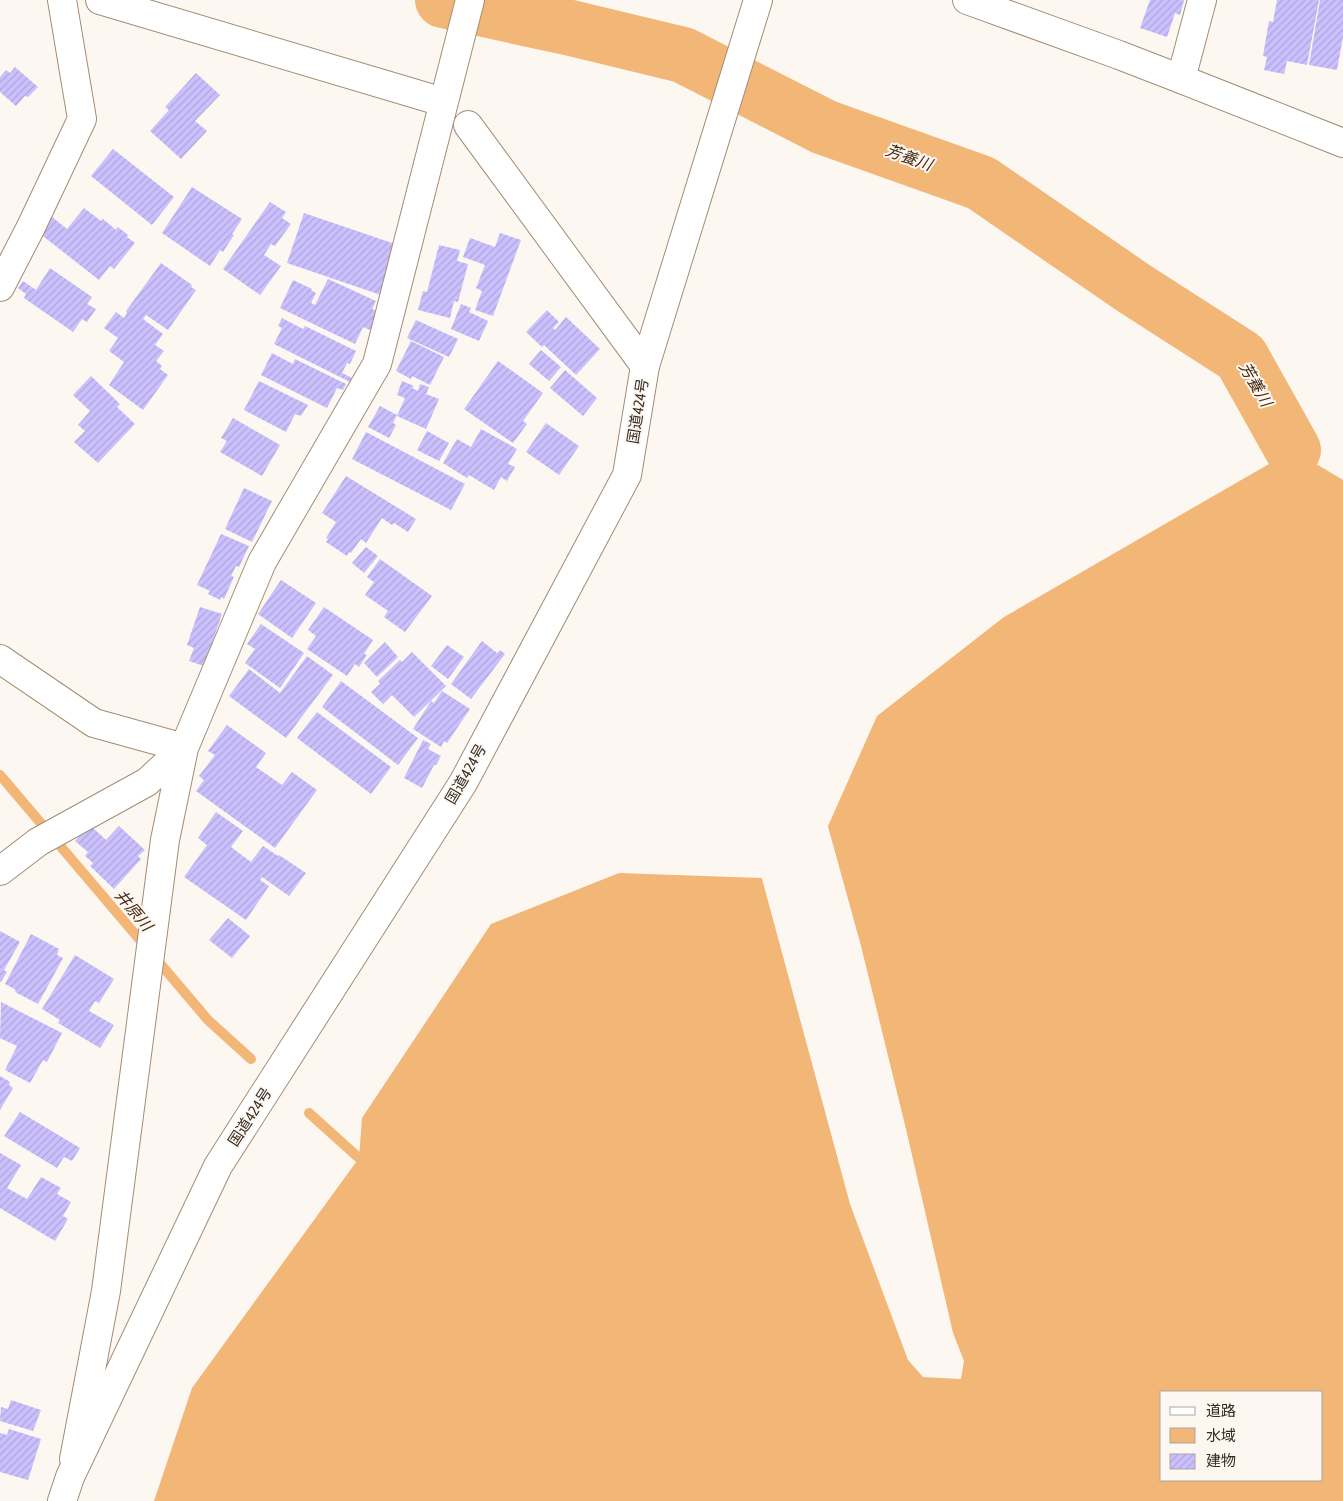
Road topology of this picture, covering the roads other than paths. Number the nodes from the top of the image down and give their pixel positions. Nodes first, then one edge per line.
1 (62, 0) edge
2 (100, 0) edge
3 (470, 0) edge
4 (758, 0) edge
5 (967, 0) edge
6 (1202, 0) edge
7 (1181, 79) junction
8 (443, 102) junction
9 (468, 125) dead end
10 (1343, 142) edge
11 (0, 287) edge
12 (645, 366) junction
13 (0, 659) edge
14 (184, 748) junction
15 (0, 871) edge
16 (66, 1489) edge

1 - 11 main road
2 - 8 main road
3 - 8 main road
4 - 12 main road, 国道424号
5 - 7 main road
6 - 7 main road
7 - 10 main road
8 - 14 main road
9 - 12 main road
12 - 16 main road, 国道424号
13 - 14 main road
14 - 15 main road
14 - 16 main road

